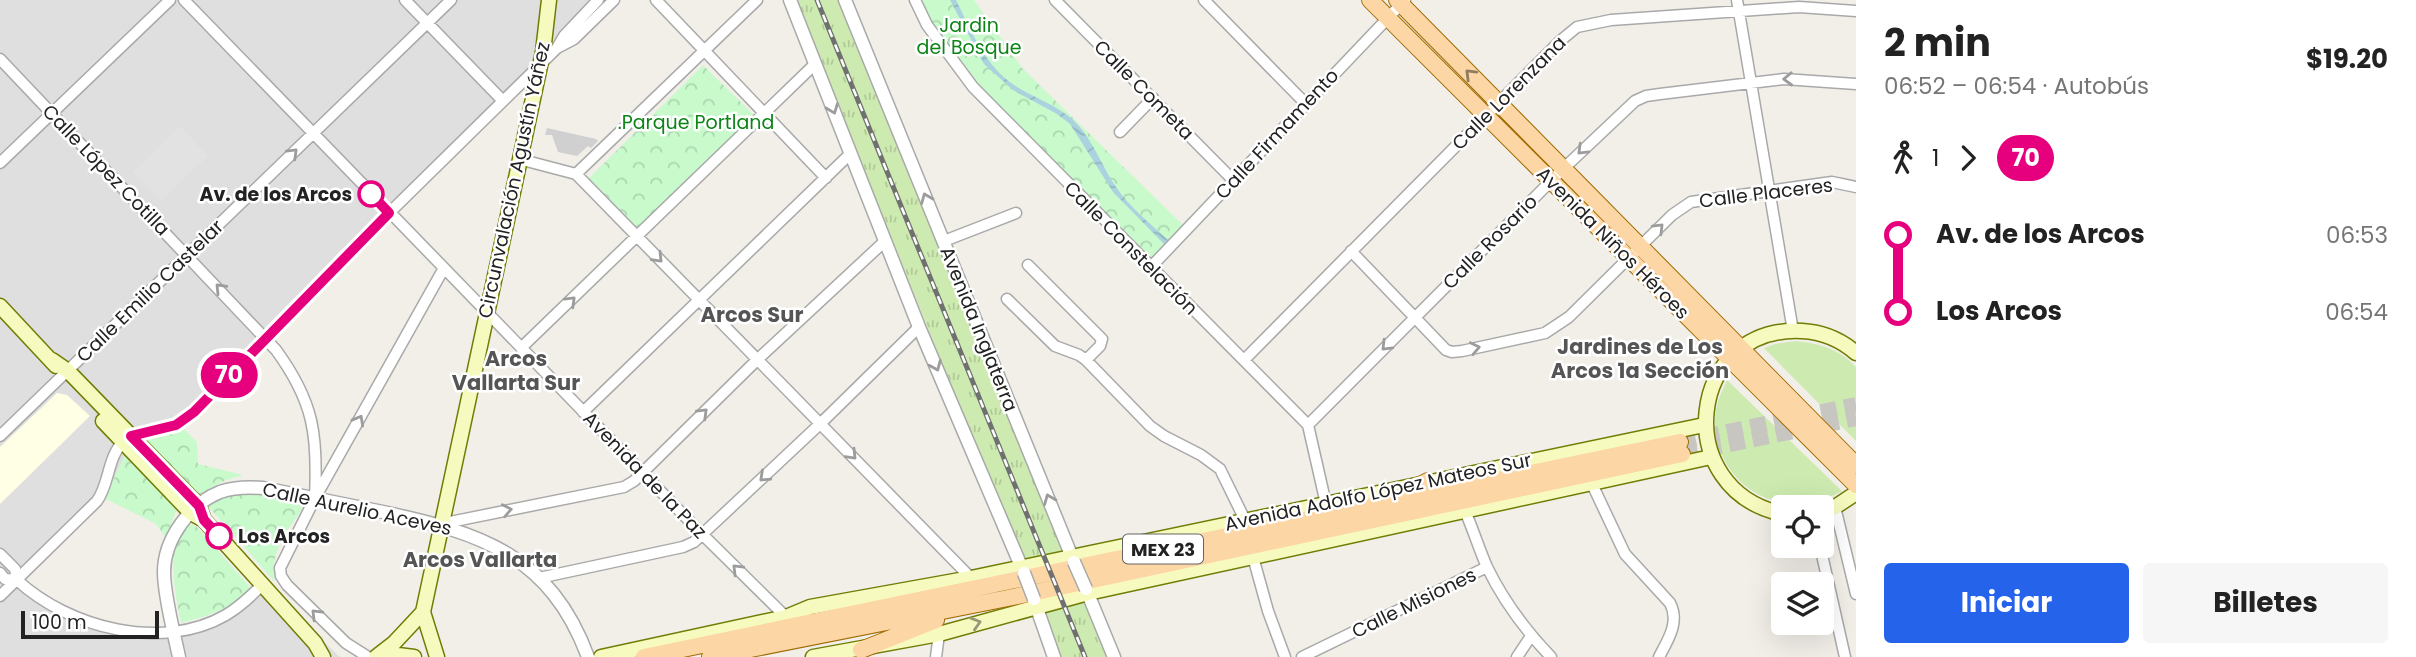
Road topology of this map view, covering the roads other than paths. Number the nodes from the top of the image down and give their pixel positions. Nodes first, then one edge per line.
1 (170, 0) edge
2 (184, 0) edge
3 (405, 0) edge
4 (451, 0) edge
5 (549, 0) edge
6 (598, 0) edge
7 (614, 0) edge
8 (656, 0) edge
9 (757, 0) edge
10 (790, 0) edge
11 (845, 0) edge
12 (915, 0) edge
13 (1055, 0) edge
14 (1204, 0) edge
15 (1370, 0) edge
16 (1401, 1) edge
17 (1738, 5) edge
18 (1856, 11) edge
19 (1387, 18) junction
20 (427, 23) junction
21 (557, 48) junction
22 (704, 51) junction
23 (0, 59) edge
24 (815, 64) junction
25 (541, 65) junction
26 (1751, 82) junction
27 (1856, 84) edge
28 (1153, 97) junction
29 (503, 101) junction
30 (1305, 103) junction
31 (1498, 103) junction
32 (52, 113) junction
33 (764, 114) junction
34 (1485, 116) junction
35 (1120, 132) dead end
36 (312, 134) junction
37 (850, 154) junction
38 (519, 159) junction
39 (0, 163) edge
40 (1563, 169) junction
41 (576, 174) junction
42 (826, 178) junction
43 (1233, 180) junction
44 (1551, 181) junction
45 (1856, 187) edge
46 (1769, 190) junction
47 (389, 213) junction
48 (1016, 214) dead end
49 (638, 237) junction
50 (885, 241) junction
51 (944, 242) junction
52 (1351, 251) junction
53 (1634, 252) junction
54 (188, 255) junction
55 (1028, 265) dead end
56 (443, 268) junction
57 (1150, 268) junction
58 (1007, 299) dead end
59 (700, 300) junction
60 (0, 306) edge
61 (486, 311) junction
62 (1415, 317) junction
63 (919, 327) junction
64 (1793, 331) junction
65 (267, 338) junction
66 (521, 348) junction
67 (1856, 353) edge
68 (1735, 354) junction
69 (1082, 358) junction
70 (758, 359) junction
71 (1244, 360) junction
72 (65, 373) junction
73 (583, 412) junction
74 (821, 423) junction
75 (1308, 425) junction
76 (1704, 425) junction
77 (0, 436) edge
78 (127, 439) junction
79 (1681, 448) tunnel mouth
80 (1711, 457) junction
81 (1856, 465) edge
82 (642, 473) junction
83 (1428, 481) junction
84 (1591, 484) junction
85 (1856, 485) edge
86 (1856, 493) edge
87 (315, 498) junction
88 (1326, 503) junction
89 (1834, 506) edge
90 (1771, 510) edge
91 (1382, 511) junction
92 (1465, 511) junction
93 (198, 513) junction
94 (1441, 516) junction
95 (1245, 520) junction
96 (440, 524) junction
97 (1834, 527) edge
98 (703, 535) junction
99 (0, 554) edge
100 (1253, 557) junction
101 (1823, 558) edge
102 (1073, 559) junction
103 (1488, 567) junction
104 (1023, 570) junction
105 (0, 573) edge
106 (539, 578) junction
107 (971, 578) junction
108 (17, 580) junction
109 (263, 584) junction
110 (1087, 591) junction
111 (947, 593) junction
112 (1856, 594) edge
113 (0, 596) edge
114 (1035, 602) junction
115 (970, 606) junction
116 (423, 612) junction
117 (786, 617) junction
118 (174, 631) junction
119 (939, 634) junction
120 (1531, 636) junction
121 (861, 649) junction
122 (179, 657) edge
123 (323, 657) edge
124 (369, 657) edge
125 (379, 657) edge
126 (414, 657) edge
127 (438, 657) edge
128 (588, 657) edge
129 (601, 657) edge
130 (645, 657) edge
131 (710, 657) edge
132 (813, 657) edge
133 (936, 657) edge
134 (1054, 657) edge
135 (1114, 657) edge
136 (1285, 657) edge
137 (1302, 657) edge
138 (1517, 657) edge
139 (1551, 657) edge
140 (1659, 657) edge
141 (1845, 657) edge

1 - 32 street
2 - 36 street, Avenida de la Paz
3 - 20 street
4 - 20 street, Calle Emilio Castelar
5 - 25 main road, Circunvalación Agustín Yáñez
6 - 21 street
7 - 21 street
8 - 22 street
9 - 22 street
10 - 24 street
51 -> 11 street, Avenida Inglaterra
12 - 57 street, Calle Constelación
13 - 28 street, Calle Cometa
14 - 30 street
15 - 19 main road, Avenida Niños Héroes
16 - 19 street, Calle Firmamento
31 -> 16 main road, Avenida Niños Héroes
17 - 18 street, Calle Lorenzana
17 - 26 street
17 - 31 street, Calle Lorenzana
19 - 30 street, Calle Firmamento
19 - 34 main road, Avenida Niños Héroes
20 - 29 street
20 - 36 street, Calle Emilio Castelar
21 - 25 street
22 - 33 street
22 - 41 street
23 - 32 street, Calle López Cotilla
24 - 33 street
24 -> 37 street
25 - 29 street
25 - 38 main road, Circunvalación Agustín Yáñez
27 -> 26 street, Calle Rosario
26 -> 40 street, Calle Rosario
26 - 46 street
28 - 35 street
28 - 43 street, Calle Cometa
29 - 47 street
30 - 43 street, Calle Firmamento
31 - 34 street, Calle Lorenzana
31 - 40 main road, Avenida Niños Héroes
32 - 39 street
32 - 54 street, Calle López Cotilla
33 - 42 street
33 - 49 street
34 - 44 main road, Avenida Niños Héroes
34 - 52 street, Calle Lorenzana
36 - 47 street, Avenida de la Paz
54 -> 36 street, Calle Emilio Castelar
37 - 42 street
37 - 50 street
38 - 41 street
38 - 61 main road, Circunvalación Agustín Yáñez
40 - 44 street, Calle Rosario
40 - 53 main road, Avenida Niños Héroes
41 - 49 street
42 - 59 street
43 - 57 street, Calle Firmamento
44 - 53 main road, Avenida Niños Héroes
44 - 62 street, Calle Rosario
45 - 46 street, Calle Placeres
53 -> 46 street, Calle Placeres
46 - 64 street
47 - 56 street, Avenida de la Paz
47 - 65 street
48 - 51 street
49 -> 59 street
66 -> 49 street
50 - 63 street
50 - 70 street
102 -> 51 street, Avenida Inglaterra
52 - 62 street, Calle Placeres
52 - 71 street, Calle Lorenzana
62 -> 53 street, Calle Placeres
53 - 68 main road, Avenida Niños Héroes
65 -> 54 street, Calle López Cotilla
54 - 72 street, Calle Emilio Castelar
55 - 69 street
56 - 61 street, Avenida de la Paz
87 -> 56 street
57 - 71 street, Calle Constelación
58 - 69 street
59 - 70 street
59 - 73 street
60 - 72 main road
61 - 66 street, Avenida de la Paz
61 - 96 main road, Circunvalación Agustín Yáñez
62 -> 75 street, Calle Rosario
63 - 74 street
63 -> 104 street
64 - 67 main road
64 - 68 main road
65 - 78 street
65 - 87 street, Calle López Cotilla
66 - 73 street, Avenida de la Paz
68 - 76 main road
68 - 81 main road
68 - 85 main road, Avenida Niños Héroes
69 - 95 street
70 - 74 street
82 -> 70 street
71 - 75 street, Calle Constelación
72 - 77 street, Calle Emilio Castelar
72 - 78 main road
73 - 82 street, Avenida de la Paz
74 -> 98 street
74 -> 107 street
75 - 88 street
76 - 80 main road
76 - 83 main road, Avenida Adolfo López Mateos Sur
78 - 93 main road
78 - 108 street
79 - 91 main road, Avenida Adolfo López Mateos Sur / MEX 23
80 - 84 main road, Avenida Adolfo López Mateos Sur
80 - 90 main road
96 -> 82 street
82 - 98 street, Avenida de la Paz
83 - 88 main road, Avenida Adolfo López Mateos Sur
83 - 91 main road
84 - 92 main road, Avenida Adolfo López Mateos Sur
84 - 140 street
86 - 89 main road
87 - 93 street, Calle Aurelio Aceves
87 - 96 street, Calle Aurelio Aceves
124 -> 87 street
88 - 95 main road, Avenida Adolfo López Mateos Sur
91 - 94 main road
91 - 111 main road, Avenida Adolfo López Mateos Sur / MEX 23
91 - 115 main road, Avenida Adolfo López Mateos Sur / MEX 23
92 - 94 main road, Avenida Adolfo López Mateos Sur
92 - 103 street
93 - 109 main road
93 - 118 street
94 - 100 main road, Avenida Adolfo López Mateos Sur
95 - 102 main road, Avenida Adolfo López Mateos Sur
96 - 106 street, Calle Aurelio Aceves
96 - 116 main road, Circunvalación Agustín Yáñez
97 - 112 street
98 - 106 street
117 -> 98 street, Avenida de la Paz
99 - 108 street
100 - 110 main road, Avenida Adolfo López Mateos Sur
100 - 136 street
101 - 141 street
102 - 104 main road, Avenida Adolfo López Mateos Sur
102 - 110 street, Avenida Inglaterra, bridge
103 - 120 street
103 - 137 street, Calle Misiones
104 - 107 main road, Avenida Adolfo López Mateos Sur
104 - 114 street, bridge
105 - 108 street
106 - 128 street, Calle Aurelio Aceves
107 - 117 main road, Avenida Adolfo López Mateos Sur
108 - 113 street
108 - 118 street
109 - 118 street
109 - 123 main road
110 - 114 main road, Avenida Adolfo López Mateos Sur
110 - 135 street, Avenida Inglaterra
111 - 117 main road
111 - 130 main road, Avenida Adolfo López Mateos Sur / MEX 23
119 -> 114 main road, Avenida Adolfo López Mateos Sur
114 - 134 street
115 - 121 main road
115 - 131 main road, Avenida Adolfo López Mateos Sur / MEX 23
116 - 125 main road
116 - 127 main road
117 - 129 main road, Avenida Adolfo López Mateos Sur
118 - 122 street
119 - 121 main road, Avenida Adolfo López Mateos Sur
119 - 133 street
120 - 138 street
120 - 139 street
121 - 132 main road, Avenida Adolfo López Mateos Sur
125 - 126 main road

